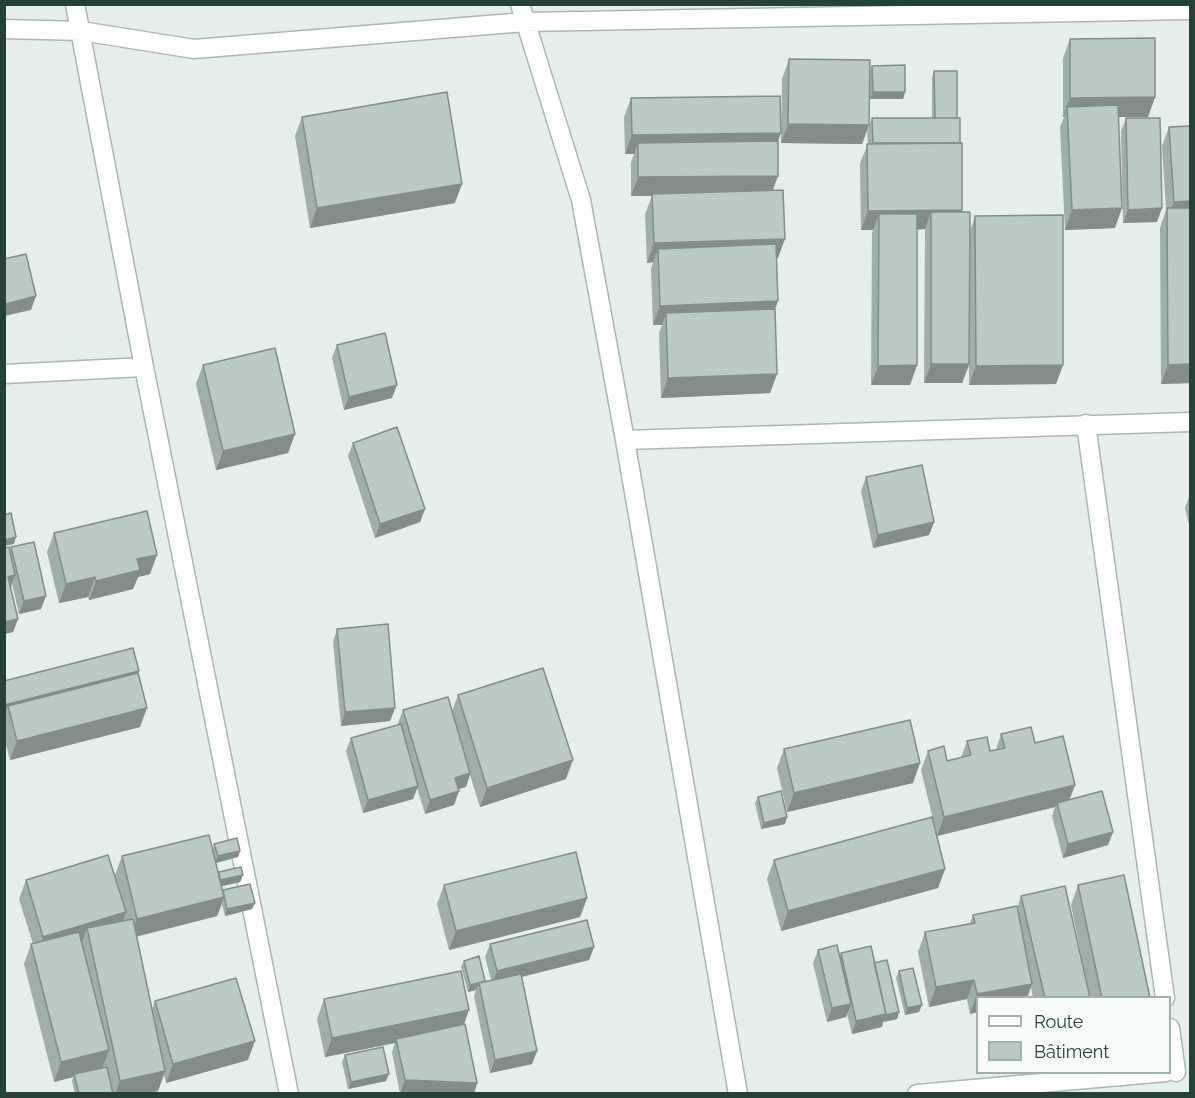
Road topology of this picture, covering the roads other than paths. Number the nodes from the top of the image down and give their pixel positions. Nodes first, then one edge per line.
1 (75, 4) edge
2 (520, 4) edge
3 (1191, 10) edge
4 (525, 22) junction
5 (4, 29) edge
6 (81, 31) junction
7 (144, 367) junction
8 (4, 374) edge
9 (1191, 422) edge
10 (1086, 424) junction
11 (625, 440) junction
12 (1165, 996) edge
13 (1171, 1037) edge
14 (1175, 1072) edge
15 (1152, 1074) edge
16 (289, 1094) edge
17 (738, 1094) edge
18 (918, 1094) edge

1 - 6 street
2 - 4 street
3 - 4 street
4 - 6 street
4 - 11 street
5 - 6 street
6 - 7 street
7 - 8 street
7 - 16 street
9 - 10 street
10 - 11 street
10 - 12 street
11 - 17 street
13 - 14 street
15 - 18 street

